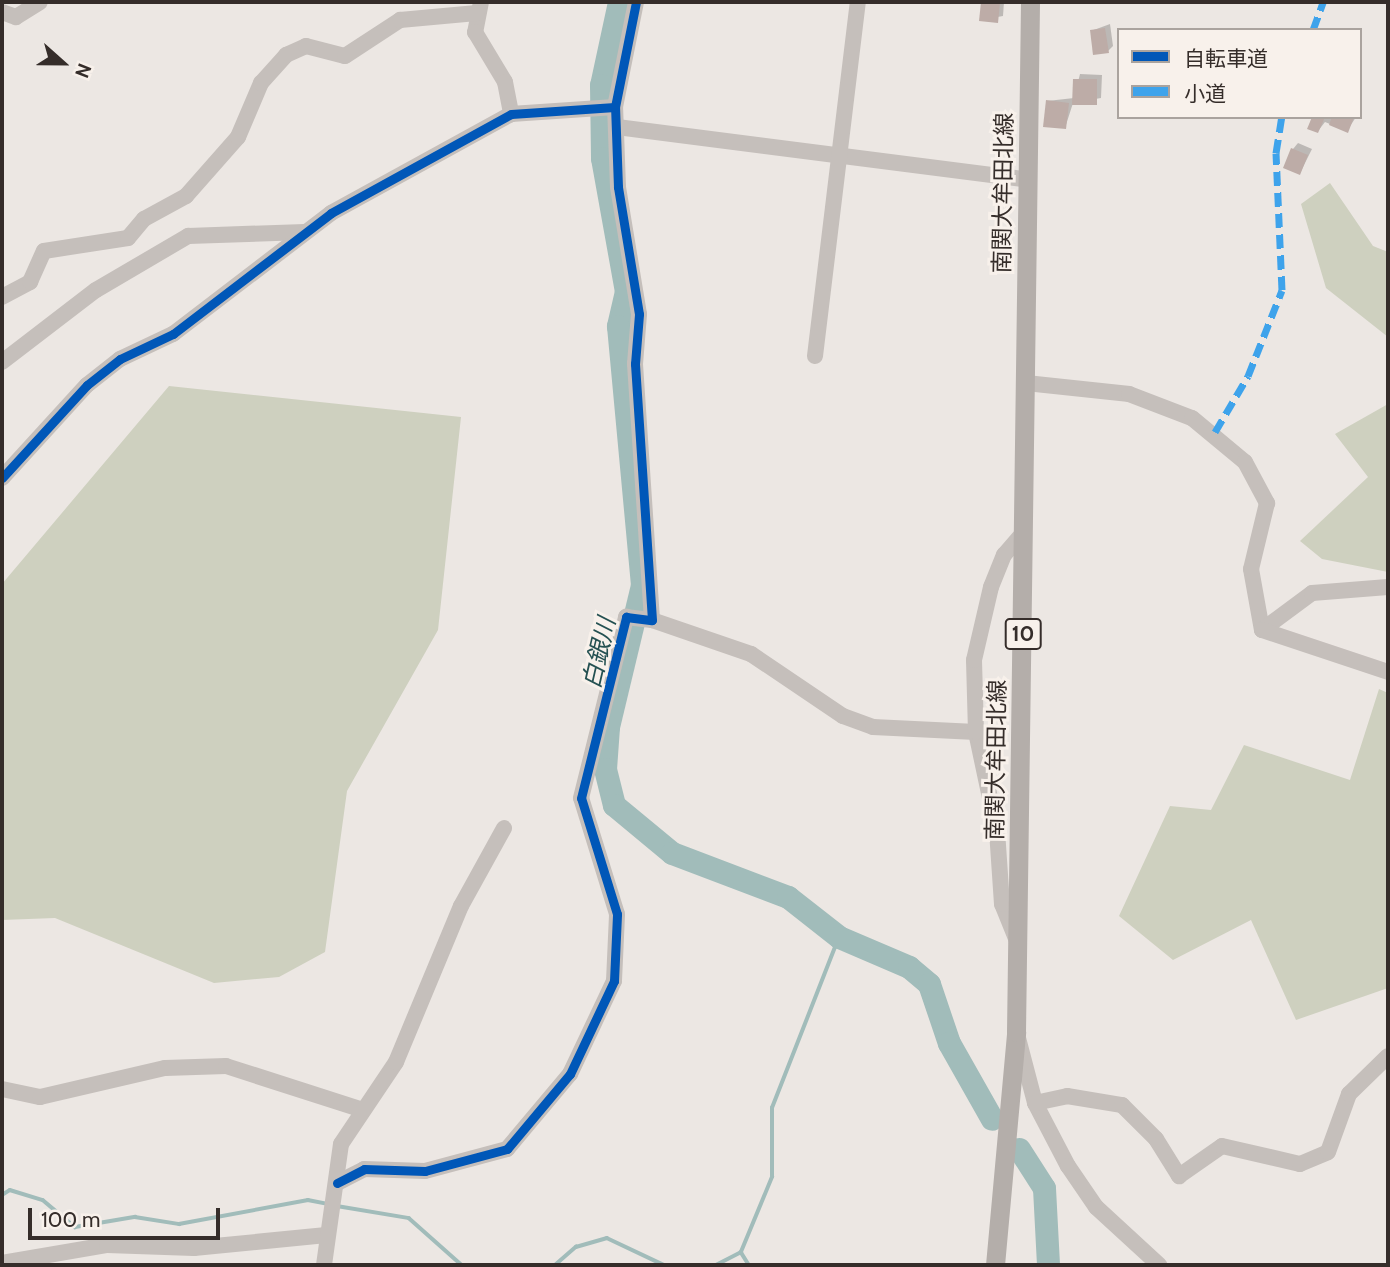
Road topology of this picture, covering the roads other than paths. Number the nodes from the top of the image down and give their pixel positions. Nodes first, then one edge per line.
1 (40, 2) edge
2 (636, 2) edge
3 (858, 2) edge
4 (1030, 2) edge
5 (479, 7) edge
6 (2, 12) edge
7 (615, 107) junction
8 (511, 114) junction
9 (617, 127) junction
10 (835, 154) junction
11 (1028, 180) junction
12 (305, 232) junction
13 (2, 298) edge
14 (815, 356) dead end
15 (2, 362) edge
16 (1026, 383) junction
17 (2, 478) edge
18 (1024, 532) junction
19 (1388, 587) edge
20 (648, 619) junction
21 (1262, 630) junction
22 (1388, 672) edge
23 (976, 732) junction
24 (504, 828) dead end
25 (1018, 943) junction
26 (1016, 1032) junction
27 (1388, 1056) edge
28 (2, 1089) edge
29 (1035, 1103) junction
30 (360, 1110) junction
31 (337, 1183) junction
32 (326, 1235) junction
33 (2, 1263) edge
34 (324, 1265) edge
35 (995, 1265) edge
36 (1159, 1265) edge

1 - 6 street
2 - 7 street
3 - 10 street
4 - 11 main road, 南関大牟田北線 / 10
5 - 8 street
5 - 13 street
7 - 8 street
7 - 9 street
8 - 12 street
9 - 10 street
9 - 20 street
10 - 11 street
10 - 14 street
11 - 16 main road, 南関大牟田北線 / 10
12 - 15 street
12 - 17 street
16 - 18 main road, 南関大牟田北線 / 10
16 - 21 street
18 - 23 street
18 - 25 main road, 南関大牟田北線 / 10
19 - 21 street
20 - 23 street
20 - 31 street
21 - 22 street
23 - 25 street
24 - 30 street
25 - 26 main road, 南関大牟田北線 / 10
26 - 29 street
26 - 35 main road, 南関大牟田北線 / 10
27 - 29 street
28 - 30 street
29 - 36 street
30 - 31 street
31 - 32 street
32 - 33 street
32 - 34 street

